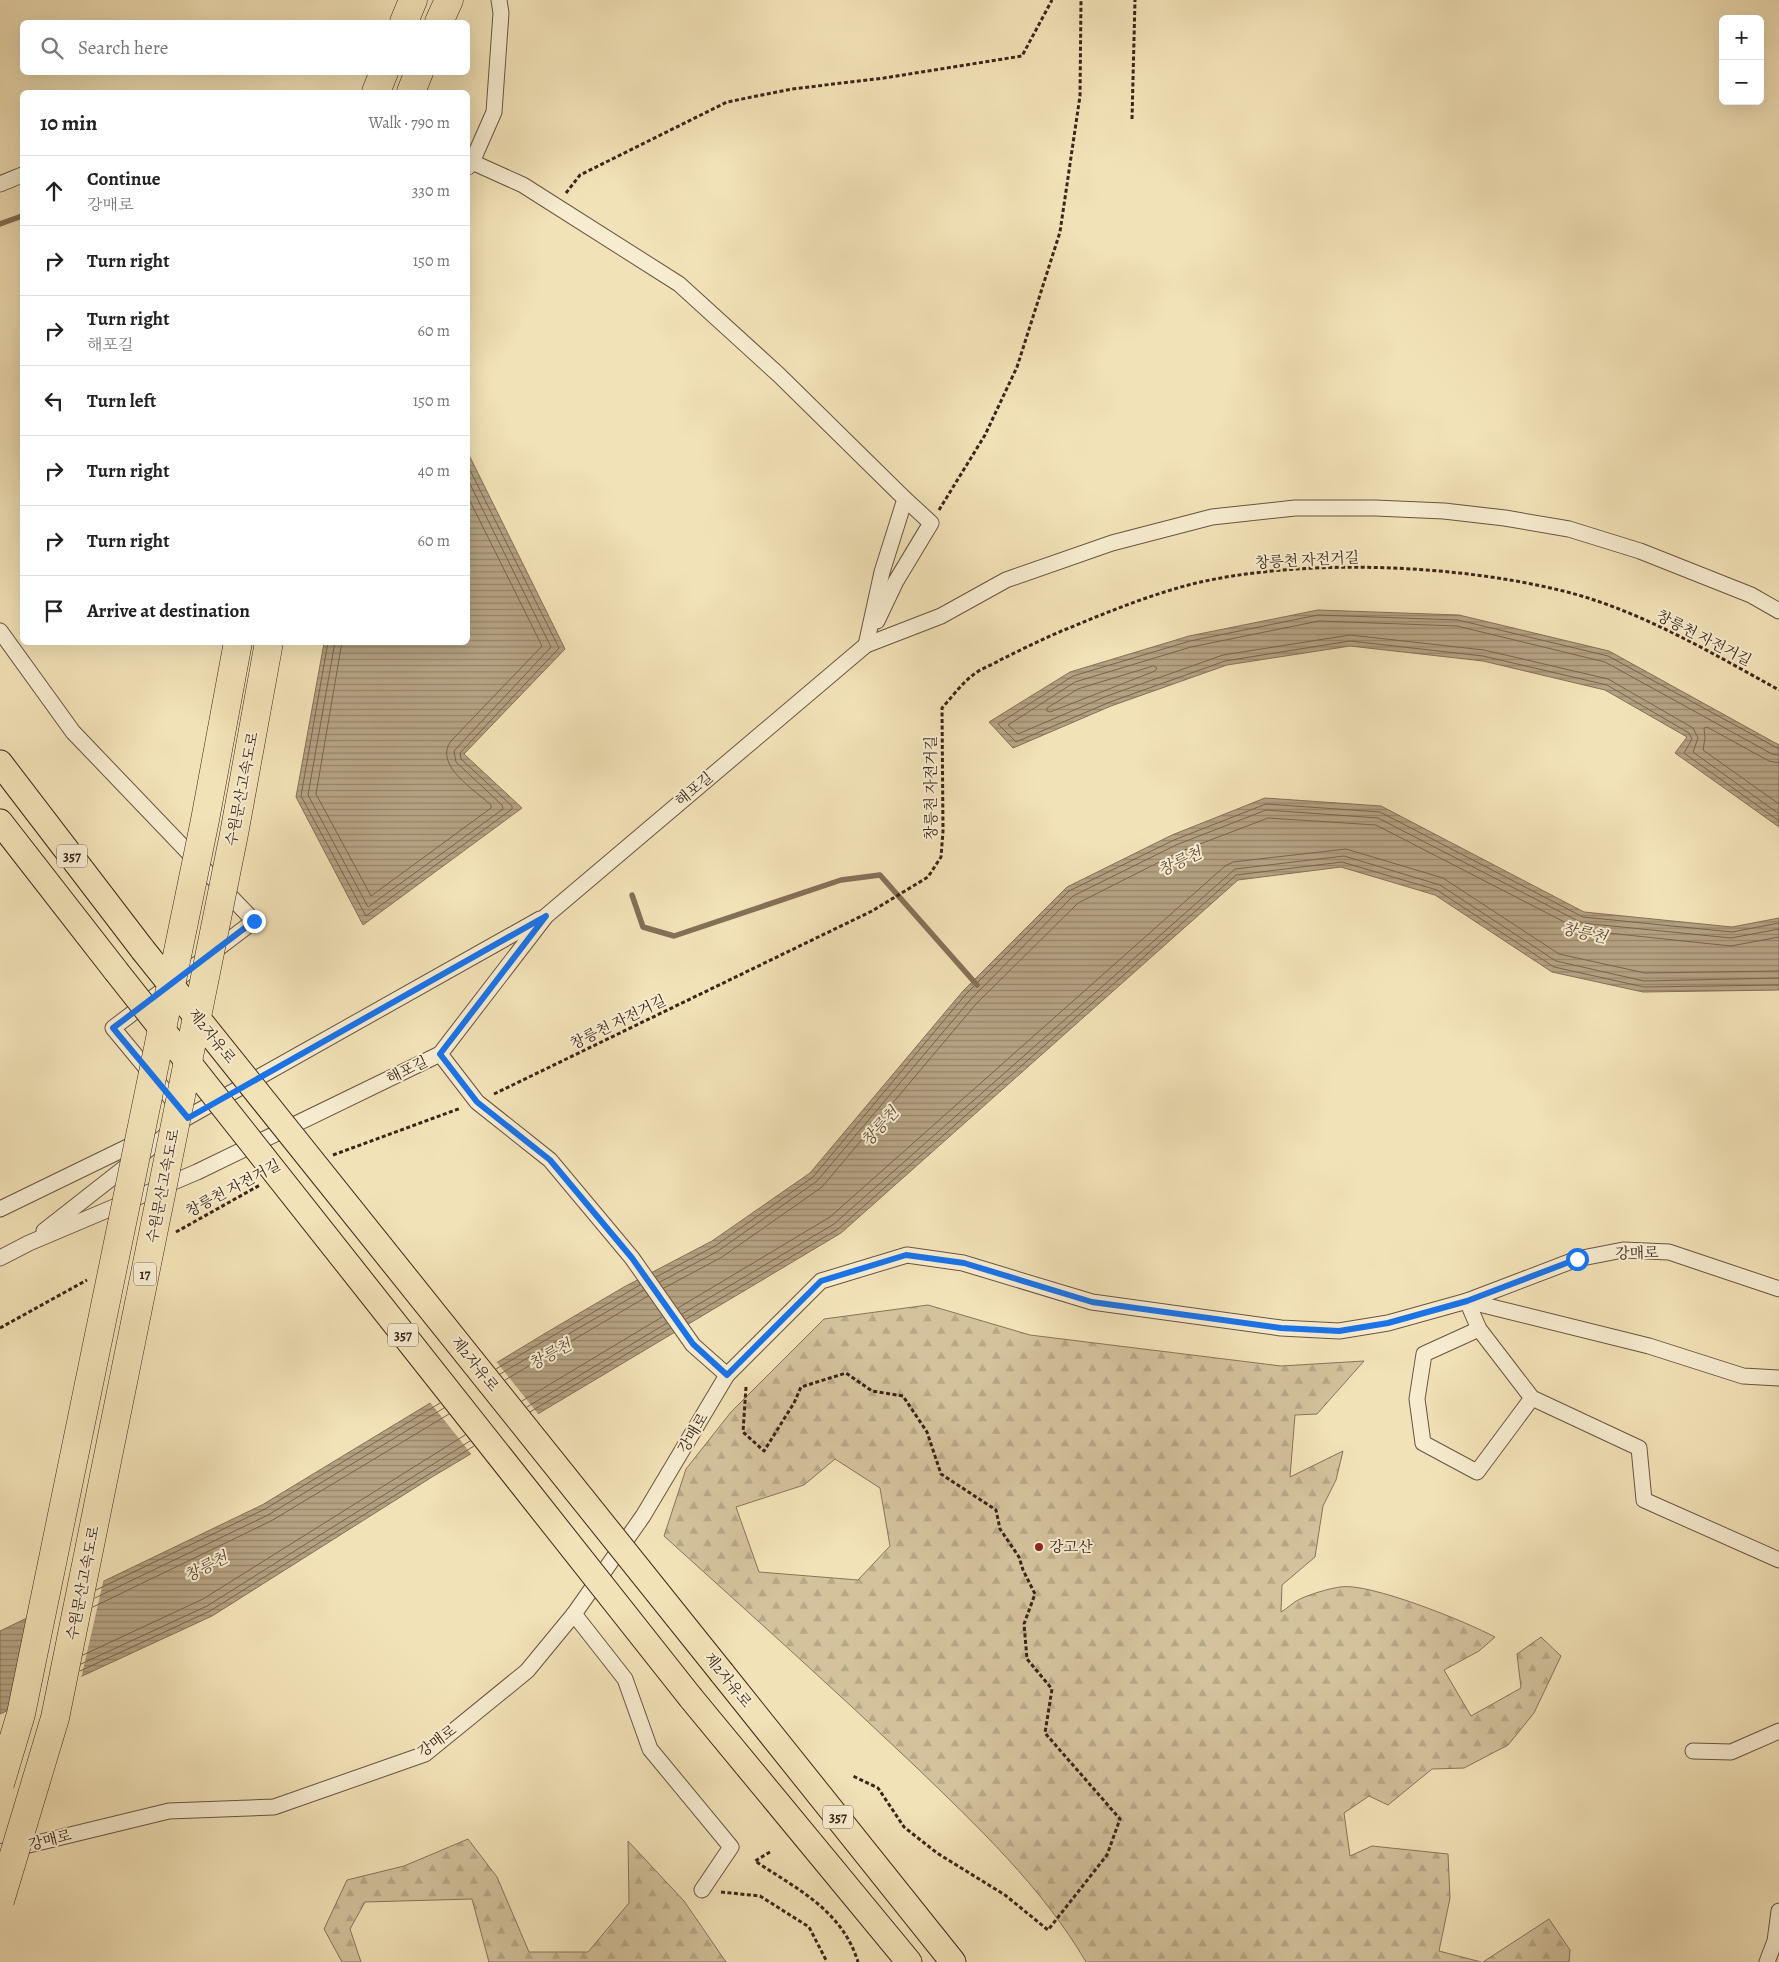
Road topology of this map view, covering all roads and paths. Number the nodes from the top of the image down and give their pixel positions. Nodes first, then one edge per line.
1 (413, 0) edge
2 (448, 0) edge
3 (499, 0) edge
4 (1052, 0) edge
5 (1081, 0) edge
6 (1135, 0) edge
7 (405, 20) edge
8 (440, 20) edge
9 (383, 75) edge
10 (418, 75) edge
11 (377, 90) edge
12 (411, 90) edge
13 (1132, 119) dead end
14 (470, 164) edge
15 (20, 176) edge
16 (0, 184) edge
17 (557, 205) junction
18 (906, 499) junction
19 (931, 523) junction
20 (1779, 611) edge
21 (0, 631) edge
22 (237, 645) edge
23 (268, 645) edge
24 (866, 645) junction
25 (1779, 690) edge
26 (0, 763) edge
27 (0, 822) edge
28 (546, 916) junction
29 (440, 1054) junction
30 (477, 1102) junction
31 (188, 1118) junction
32 (332, 1156) dead end
33 (268, 1180) dead end
34 (0, 1209) edge
35 (173, 1233) dead end
36 (29, 1243) junction
37 (0, 1258) edge
38 (95, 1276) dead end
39 (1779, 1288) edge
40 (1467, 1301) junction
41 (0, 1328) edge
42 (1479, 1329) junction
43 (727, 1375) junction
44 (1779, 1378) edge
45 (746, 1387) dead end
46 (1532, 1398) junction
47 (1779, 1560) edge
48 (574, 1614) junction
49 (1779, 1731) edge
50 (1692, 1751) dead end
51 (853, 1776) dead end
52 (0, 1784) edge
53 (0, 1852) edge
54 (770, 1852) dead end
55 (702, 1890) joint
56 (0, 1901) edge
57 (1779, 1911) edge
58 (827, 1962) edge
59 (858, 1962) edge
60 (909, 1962) edge
61 (953, 1962) edge
62 (1767, 1962) edge

1 - 7 highway
2 - 8 highway
3 - 14 street
4 - 17 path
5 - 19 path
6 - 13 path
9 - 11 highway
10 - 12 highway
14 - 17 street
15 - 16 street
17 - 18 street
18 - 19 street
18 - 24 street
19 - 24 street
20 - 24 street
21 - 31 street
22 - 52 highway, 수원문산고속도로 / 17, bridge
23 - 56 highway, 수원문산고속도로 / 17, bridge
24 - 28 street, 해포길
25 - 30 path, 창릉천 자전거길
26 - 61 highway, 제2자유로 / 357, bridge
27 - 60 highway, 357, bridge
28 - 29 street, 해포길
28 - 31 street
29 - 30 street
29 - 36 street, 해포길
30 - 32 path, 창릉천 자전거길
30 - 43 street
31 - 34 street
31 - 36 street
33 - 35 path, 창릉천 자전거길
36 - 37 street, 해포길
38 - 41 path
39 - 40 street, 강매로
40 - 42 street
40 - 43 street, 강매로
40 - 44 street, 강매로
42 - 46 street
42 - 46 street
43 - 48 street, 강매로
45 - 51 path
46 - 47 street
48 - 53 street, 강매로
48 - 55 street
49 - 50 street
54 - 59 path
55 - 58 path
57 - 62 street

